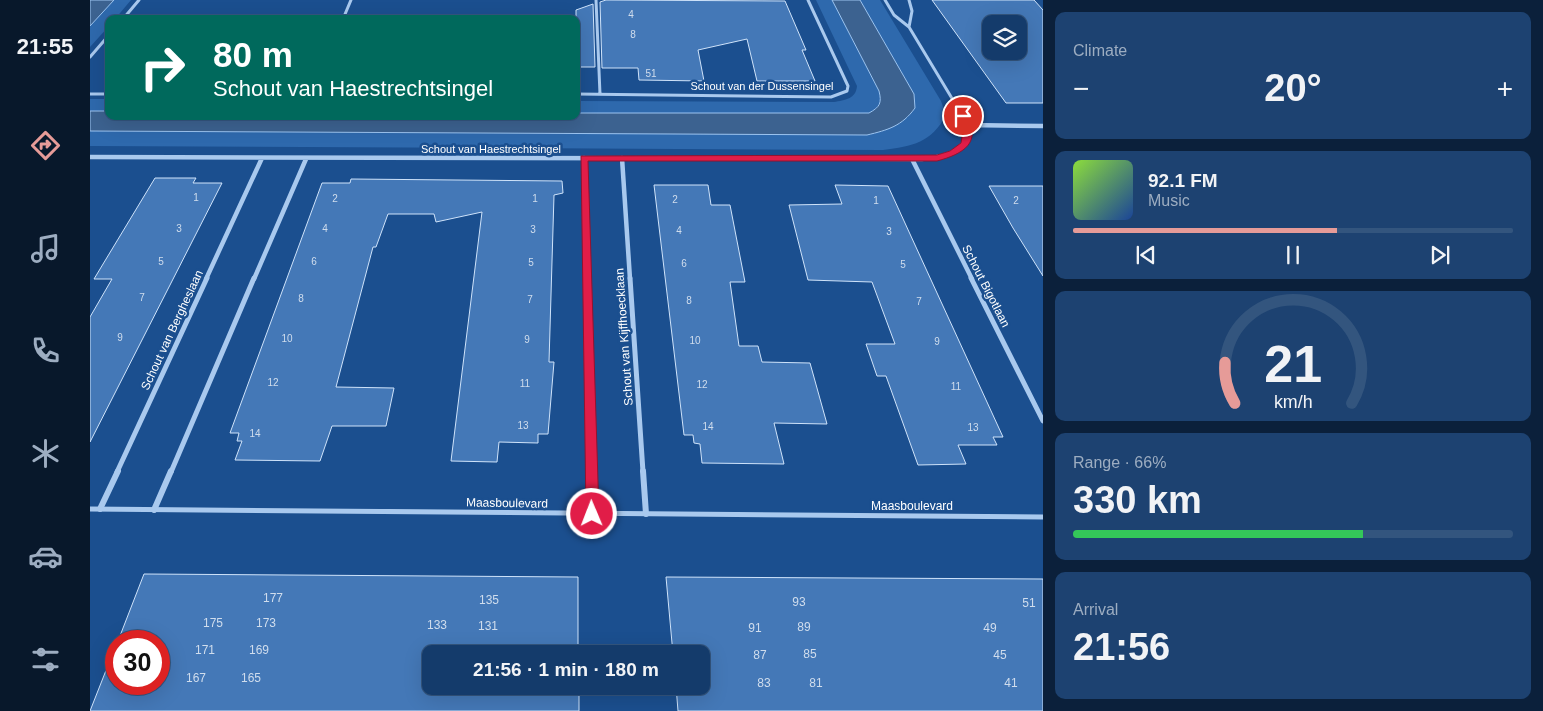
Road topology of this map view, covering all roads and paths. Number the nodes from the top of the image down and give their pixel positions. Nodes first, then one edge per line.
1 (139, 0) edge
2 (351, 0) edge
3 (596, 0) edge
4 (808, 0) edge
5 (886, 0) edge
6 (909, 0) edge
7 (126, 15) edge
8 (345, 15) edge
9 (909, 27) junction
10 (105, 40) edge
11 (90, 58) edge
12 (90, 94) edge
13 (105, 94) edge
14 (580, 94) edge
15 (600, 94) junction
16 (968, 125) junction
17 (1043, 126) edge
18 (90, 158) edge
19 (262, 158) junction
20 (584, 158) junction
21 (622, 158) junction
22 (306, 159) junction
23 (912, 159) junction
24 (1043, 422) edge
25 (90, 509) edge
26 (100, 509) junction
27 (154, 510) junction
28 (592, 514) junction
29 (646, 514) junction
30 (1043, 517) edge

1 - 7 street
2 - 8 street
3 - 15 street
4 - 15 street, Schout van der Dussensingel
5 - 9 street
6 - 9 street
9 - 16 street
10 - 11 street
12 - 13 street
14 - 15 street, Schout van der Dussensingel
16 - 17 street
16 - 23 street, Schout van Haestrechtsingel
18 - 19 street, Schout van Haestrechtsingel
19 - 22 street, Schout van Haestrechtsingel
19 - 26 street, Schout van Bergheslaan
20 - 21 street, Schout van Haestrechtsingel
20 - 22 street, Schout van Haestrechtsingel
20 - 28 street
21 - 23 street, Schout van Haestrechtsingel
21 - 29 street, Schout van Kijffhoecklaan
22 - 27 street
23 - 24 street, Schout Bigotlaan
25 - 26 lane, Maasboulevard
26 - 27 lane, Maasboulevard
27 - 28 lane, Maasboulevard
28 - 29 lane, Maasboulevard
29 - 30 lane, Maasboulevard

